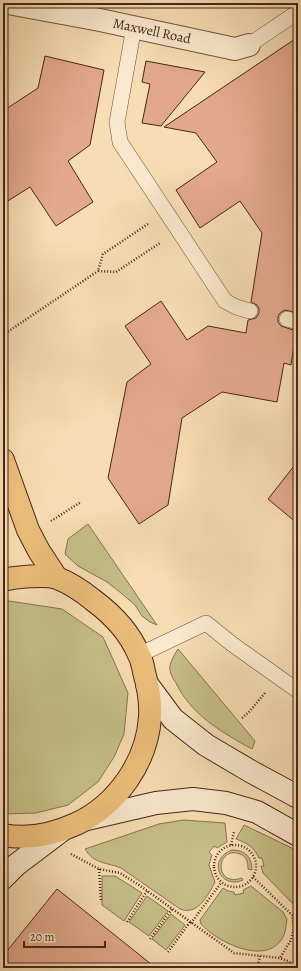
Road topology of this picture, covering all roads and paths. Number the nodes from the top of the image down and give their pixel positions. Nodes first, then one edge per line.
1 (8, 3) edge
2 (298, 12) edge
3 (134, 27) junction
4 (249, 45) joint
5 (166, 212) junction
6 (179, 230) junction
7 (98, 271) junction
8 (250, 310) dead end
9 (3, 336) edge
10 (3, 354) edge
11 (3, 460) edge
12 (81, 502) dead end
13 (47, 523) dead end
14 (56, 577) junction
15 (3, 580) edge
16 (140, 655) junction
17 (278, 678) junction
18 (147, 684) junction
19 (298, 691) edge
20 (242, 718) dead end
21 (298, 797) edge
22 (87, 819) junction
23 (61, 831) junction
24 (234, 831) dead end
25 (3, 835) edge
26 (298, 835) edge
27 (231, 845) junction
28 (70, 854) dead end
29 (99, 869) junction
30 (254, 877) junction
31 (3, 878) edge
32 (221, 883) junction
33 (147, 891) junction
34 (101, 902) dead end
35 (172, 909) junction
36 (126, 922) dead end
37 (191, 923) junction
38 (150, 939) dead end
39 (168, 952) dead end
40 (260, 956) junction
41 (280, 958) junction
42 (297, 965) edge
43 (256, 968) edge

1 - 3 main road, Maxwell Road
2 - 4 lane
3 - 4 main road, Maxwell Road
3 - 5 lane
5 - 6 lane
5 - 7 path
6 - 7 path
6 - 8 lane
7 - 9 path
9 - 10 path
11 - 14 main road
12 - 13 path
14 - 15 main road
14 - 16 main road
16 - 17 lane
16 - 18 main road
17 - 19 lane
17 - 20 path
18 - 21 main road
18 - 22 main road
22 - 23 main road
22 - 26 main road
23 - 25 main road
23 - 31 main road
24 - 27 path
27 - 30 path
27 - 32 path
28 - 29 path
29 - 33 path
29 - 34 path
30 - 32 path
30 - 41 path
32 - 37 path
33 - 35 path
33 - 36 path
35 - 37 path
35 - 38 path
37 - 39 path
37 - 40 path
40 - 41 path
40 - 43 path
41 - 42 path

